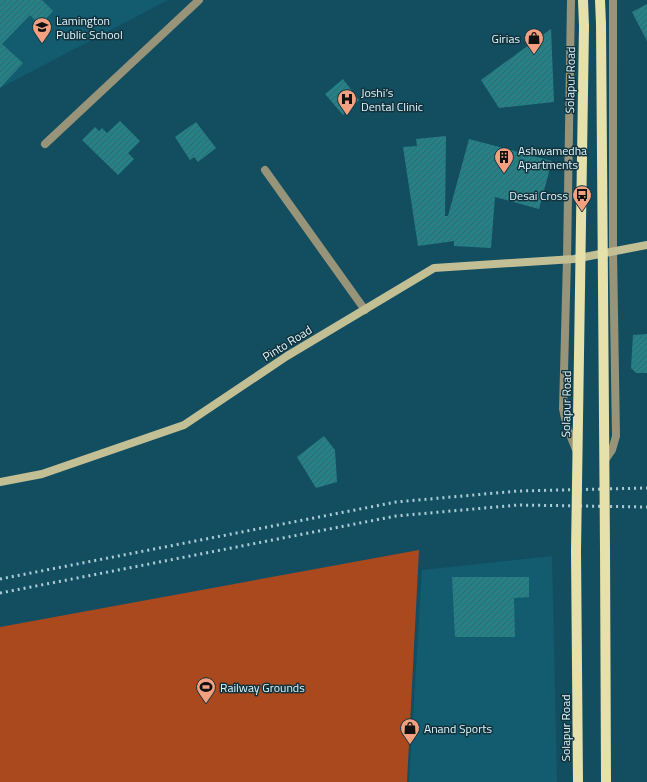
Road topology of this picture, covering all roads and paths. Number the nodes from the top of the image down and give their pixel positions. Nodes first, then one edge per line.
1 (199, 0) edge
2 (571, 0) edge
3 (583, 0) edge
4 (600, 0) edge
5 (613, 0) edge
6 (45, 144) dead end
7 (265, 170) dead end
8 (647, 245) edge
9 (613, 251) junction
10 (567, 259) junction
11 (365, 310) junction
12 (578, 454) junction
13 (605, 460) junction
14 (0, 482) edge
15 (578, 782) edge
16 (606, 782) edge

1 - 6 street
2 - 10 street
3 - 12 main road, Solapur Road, bridge
4 - 13 main road, bridge
5 - 9 street
7 - 11 street
8 - 9 street, Pinto Road
9 - 10 street, Pinto Road
9 - 13 street
10 - 11 street, Pinto Road
10 - 12 street
11 - 14 street, Pinto Road
12 - 15 main road, Solapur Road, bridge
13 - 16 main road, bridge

